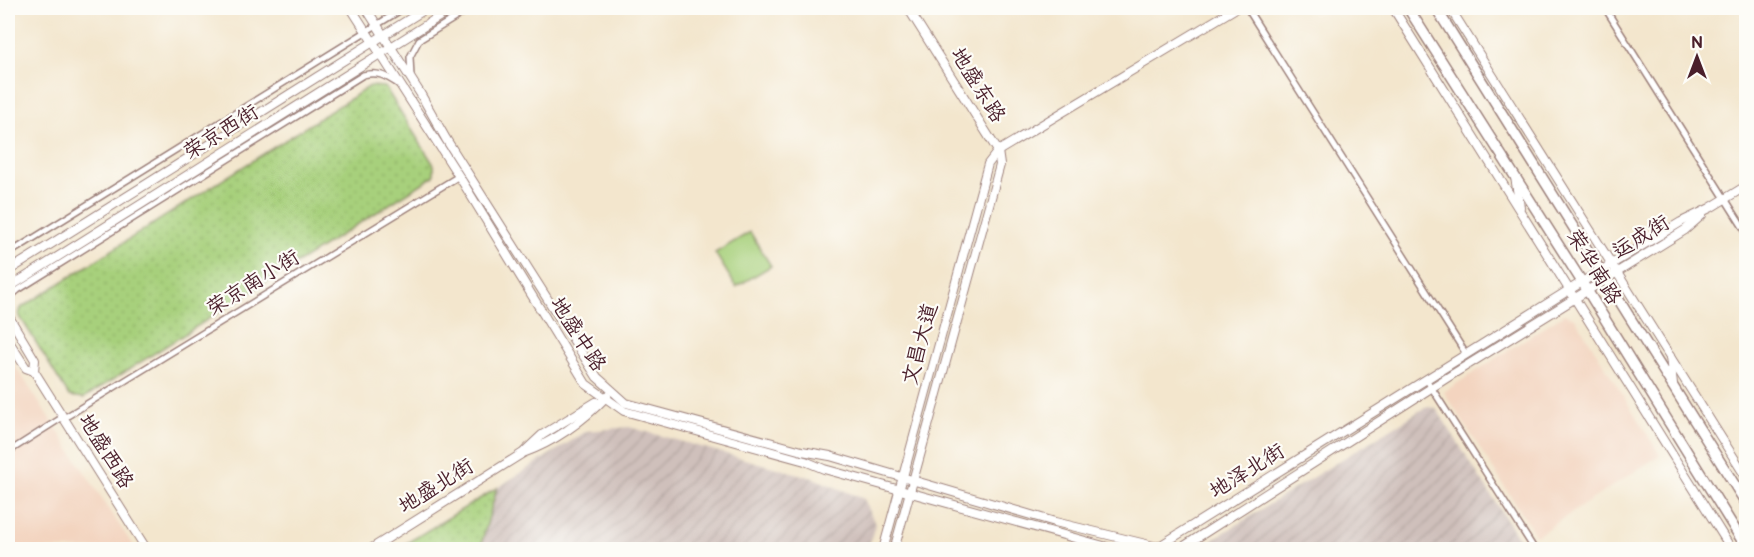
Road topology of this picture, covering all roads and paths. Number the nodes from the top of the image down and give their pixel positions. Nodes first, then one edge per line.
1 (351, 8) edge
2 (366, 8) edge
3 (404, 8) edge
4 (427, 8) edge
5 (453, 8) edge
6 (471, 8) edge
7 (908, 8) edge
8 (1236, 8) edge
9 (1247, 8) edge
10 (1394, 8) edge
11 (1408, 8) edge
12 (1436, 8) edge
13 (1448, 8) edge
14 (1605, 8) edge
15 (377, 24) junction
16 (366, 31) junction
17 (1451, 33) junction
18 (384, 35) junction
19 (373, 42) junction
20 (391, 47) junction
21 (381, 53) junction
22 (411, 78) junction
23 (399, 84) junction
24 (998, 151) junction
25 (459, 176) junction
26 (1515, 176) junction
27 (1746, 186) edge
28 (1725, 199) junction
29 (1710, 208) junction
30 (1521, 211) junction
31 (1746, 232) edge
32 (8, 254) edge
33 (1613, 264) junction
34 (8, 271) edge
35 (1618, 272) junction
36 (1603, 275) junction
37 (1585, 287) junction
38 (8, 288) edge
39 (1569, 290) junction
40 (1575, 298) junction
41 (8, 313) edge
42 (8, 340) edge
43 (1466, 354) junction
44 (1670, 355) junction
45 (34, 371) junction
46 (1426, 379) junction
47 (1672, 384) junction
48 (1432, 387) junction
49 (612, 390) junction
50 (605, 398) junction
51 (63, 418) junction
52 (8, 452) edge
53 (903, 477) junction
54 (1746, 477) edge
55 (914, 480) junction
56 (899, 489) junction
57 (911, 492) junction
58 (1746, 503) edge
59 (1744, 546) edge
60 (1159, 548) edge
61 (147, 549) edge
62 (369, 549) edge
63 (883, 549) edge
64 (894, 549) edge
65 (1118, 549) edge
66 (1178, 549) edge
67 (1535, 549) edge
68 (1732, 549) edge

1 - 16 street, 地盛中路
2 - 15 street, 地盛中路
3 - 15 street
4 - 18 street, 荣京西街
5 - 20 street, 荣京西街
6 - 22 street
7 - 24 street, 地盛东路
8 - 24 street
9 - 43 street
10 - 30 street
11 - 26 main road, 荣华南路
12 - 17 main road, 荣华南路
13 - 17 street
13 - 33 street
14 - 28 street
15 - 16 street
15 - 18 street, 地盛中路
16 - 19 street, 地盛中路
16 - 32 street
17 - 36 main road, 荣华南路
18 - 19 street, 荣京西街
18 - 20 street, 地盛中路
19 - 21 street, 地盛中路
19 - 34 street, 荣京西街
20 - 21 street, 荣京西街
20 - 22 street, 地盛中路
21 - 23 street, 地盛中路
21 - 38 street, 荣京西街
22 - 49 street, 地盛中路
23 - 25 street, 地盛中路
23 - 41 street
24 - 53 street, 文昌大道
24 - 55 street, 文昌大道
25 - 50 street, 地盛中路
25 - 51 street, 荣京南小街
26 - 30 street
26 - 37 main road, 荣华南路
27 - 28 street, 运成街
28 - 29 street, 运成街
28 - 31 street
29 - 33 street, 运成街
29 - 35 street, 运成街
30 - 39 street
33 - 35 street
33 - 36 street, 运成街
35 - 36 street, 运成街
35 - 44 street
36 - 37 street, 运成街
36 - 47 main road, 荣华南路
37 - 39 street, 地泽北街
37 - 40 street, 地泽北街
37 - 59 main road, 荣华南路
39 - 40 street
39 - 43 street, 地泽北街
40 - 48 street, 地泽北街
40 - 68 street
41 - 45 street, 地盛西路
42 - 45 street, 地盛西路
43 - 46 street, 地泽北街
44 - 47 street
44 - 54 street
45 - 51 street, 地盛西路
46 - 48 street
46 - 60 street, 地泽北街
47 - 58 main road, 荣华南路
48 - 66 street, 地泽北街
48 - 67 street
49 - 50 street, 地盛北街
49 - 53 street, 地盛中路
50 - 56 street, 地盛中路
50 - 62 street, 地盛北街
51 - 52 street, 荣京南小街
51 - 61 street, 地盛西路
53 - 55 street, 地盛中路
53 - 56 street, 文昌大道
55 - 57 street, 文昌大道
55 - 60 street, 地泽北街
56 - 57 street
56 - 63 street, 文昌大道
57 - 64 street, 文昌大道
57 - 65 street

